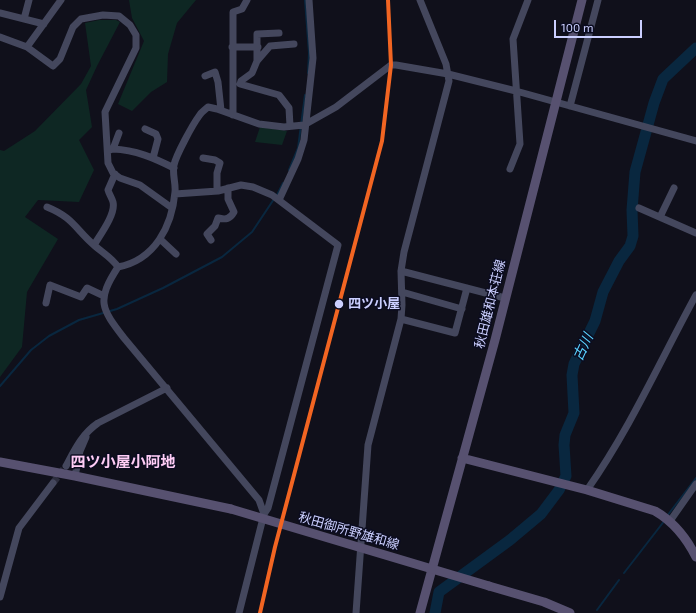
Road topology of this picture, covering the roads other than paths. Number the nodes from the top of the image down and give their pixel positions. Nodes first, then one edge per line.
1 (29, 0) edge
2 (61, 0) edge
3 (247, 0) edge
4 (309, 0) edge
5 (420, 0) edge
6 (528, 0) edge
7 (582, 0) edge
8 (598, 0) edge
9 (0, 13) edge
10 (24, 19) junction
11 (44, 24) junction
12 (279, 32) dead end
13 (0, 37) edge
14 (294, 44) dead end
15 (27, 47) junction
16 (232, 47) junction
17 (258, 47) junction
18 (257, 61) junction
19 (448, 74) junction
20 (204, 76) dead end
21 (240, 84) junction
22 (232, 86) junction
23 (516, 91) junction
24 (556, 102) junction
25 (570, 106) junction
26 (221, 110) junction
27 (233, 115) junction
28 (299, 125) junction
29 (145, 129) dead end
30 (119, 132) dead end
31 (696, 141) edge
32 (111, 150) junction
33 (153, 158) junction
34 (203, 158) dead end
35 (174, 168) junction
36 (510, 169) dead end
37 (115, 174) junction
38 (228, 188) junction
39 (674, 188) dead end
40 (217, 191) junction
41 (175, 194) junction
42 (277, 198) junction
43 (47, 207) dead end
44 (172, 208) junction
45 (639, 208) dead end
46 (660, 217) junction
47 (696, 233) edge
48 (160, 239) junction
49 (211, 240) dead end
50 (94, 245) junction
51 (176, 254) dead end
52 (118, 267) junction
53 (400, 271) junction
54 (467, 288) junction
55 (402, 292) junction
56 (696, 295) edge
57 (104, 296) junction
58 (505, 298) junction
59 (46, 303) dead end
60 (462, 309) junction
61 (401, 319) junction
62 (167, 388) junction
63 (89, 430) junction
64 (462, 458) junction
65 (0, 462) edge
66 (66, 466) tunnel mouth
67 (75, 476) junction
68 (53, 483) tunnel mouth
69 (696, 484) edge
70 (587, 490) junction
71 (264, 514) junction
72 (668, 519) junction
73 (696, 557) edge
74 (0, 597) edge
75 (238, 613) edge
76 (356, 613) edge
77 (420, 613) edge
78 (570, 613) edge

1 - 10 street
2 - 11 street
3 - 16 street
4 - 28 street
5 - 19 street
6 - 23 street
7 - 24 main road, 秋田雄和本荘線
8 - 25 street
9 - 10 street
10 - 11 street
11 - 15 street
12 - 17 street
13 - 15 street
14 - 18 street
15 - 32 street
16 - 17 street
16 - 22 street
17 - 18 street
18 - 21 street
19 - 23 street
19 - 28 street
19 - 53 street
20 - 26 street
21 - 22 street
21 - 28 street
22 - 27 street
23 - 24 street
23 - 36 street
24 - 25 street
24 - 58 main road, 秋田雄和本荘線
25 - 31 street
26 - 27 street
26 - 35 street
27 - 28 street
28 - 42 street
29 - 33 street
30 - 32 street
32 - 33 street
32 - 37 street
33 - 35 street
34 - 40 street
35 - 41 street
37 - 44 street
37 - 50 street
38 - 40 street
38 - 42 street
38 - 49 street
39 - 46 street
40 - 41 street
41 - 44 street
42 - 71 street
43 - 50 street
44 - 48 street
45 - 46 street
46 - 47 street
48 - 51 street
48 - 52 street
50 - 52 street
52 - 57 street
53 - 54 street
53 - 55 street
54 - 58 street
54 - 60 street
55 - 60 street
55 - 61 street
56 - 70 street
57 - 59 street
57 - 62 street
58 - 64 main road, 秋田雄和本荘線
60 - 61 street
61 - 76 street
62 - 63 street
62 - 71 street
63 - 66 street
63 - 67 street
64 - 70 main road
64 - 77 main road, 秋田雄和本荘線
65 - 67 main road, 秋田御所野雄和線
67 - 78 main road, 秋田御所野雄和線, bridge
68 - 74 street
69 - 72 street
70 - 72 main road
71 - 75 street
72 - 73 main road

